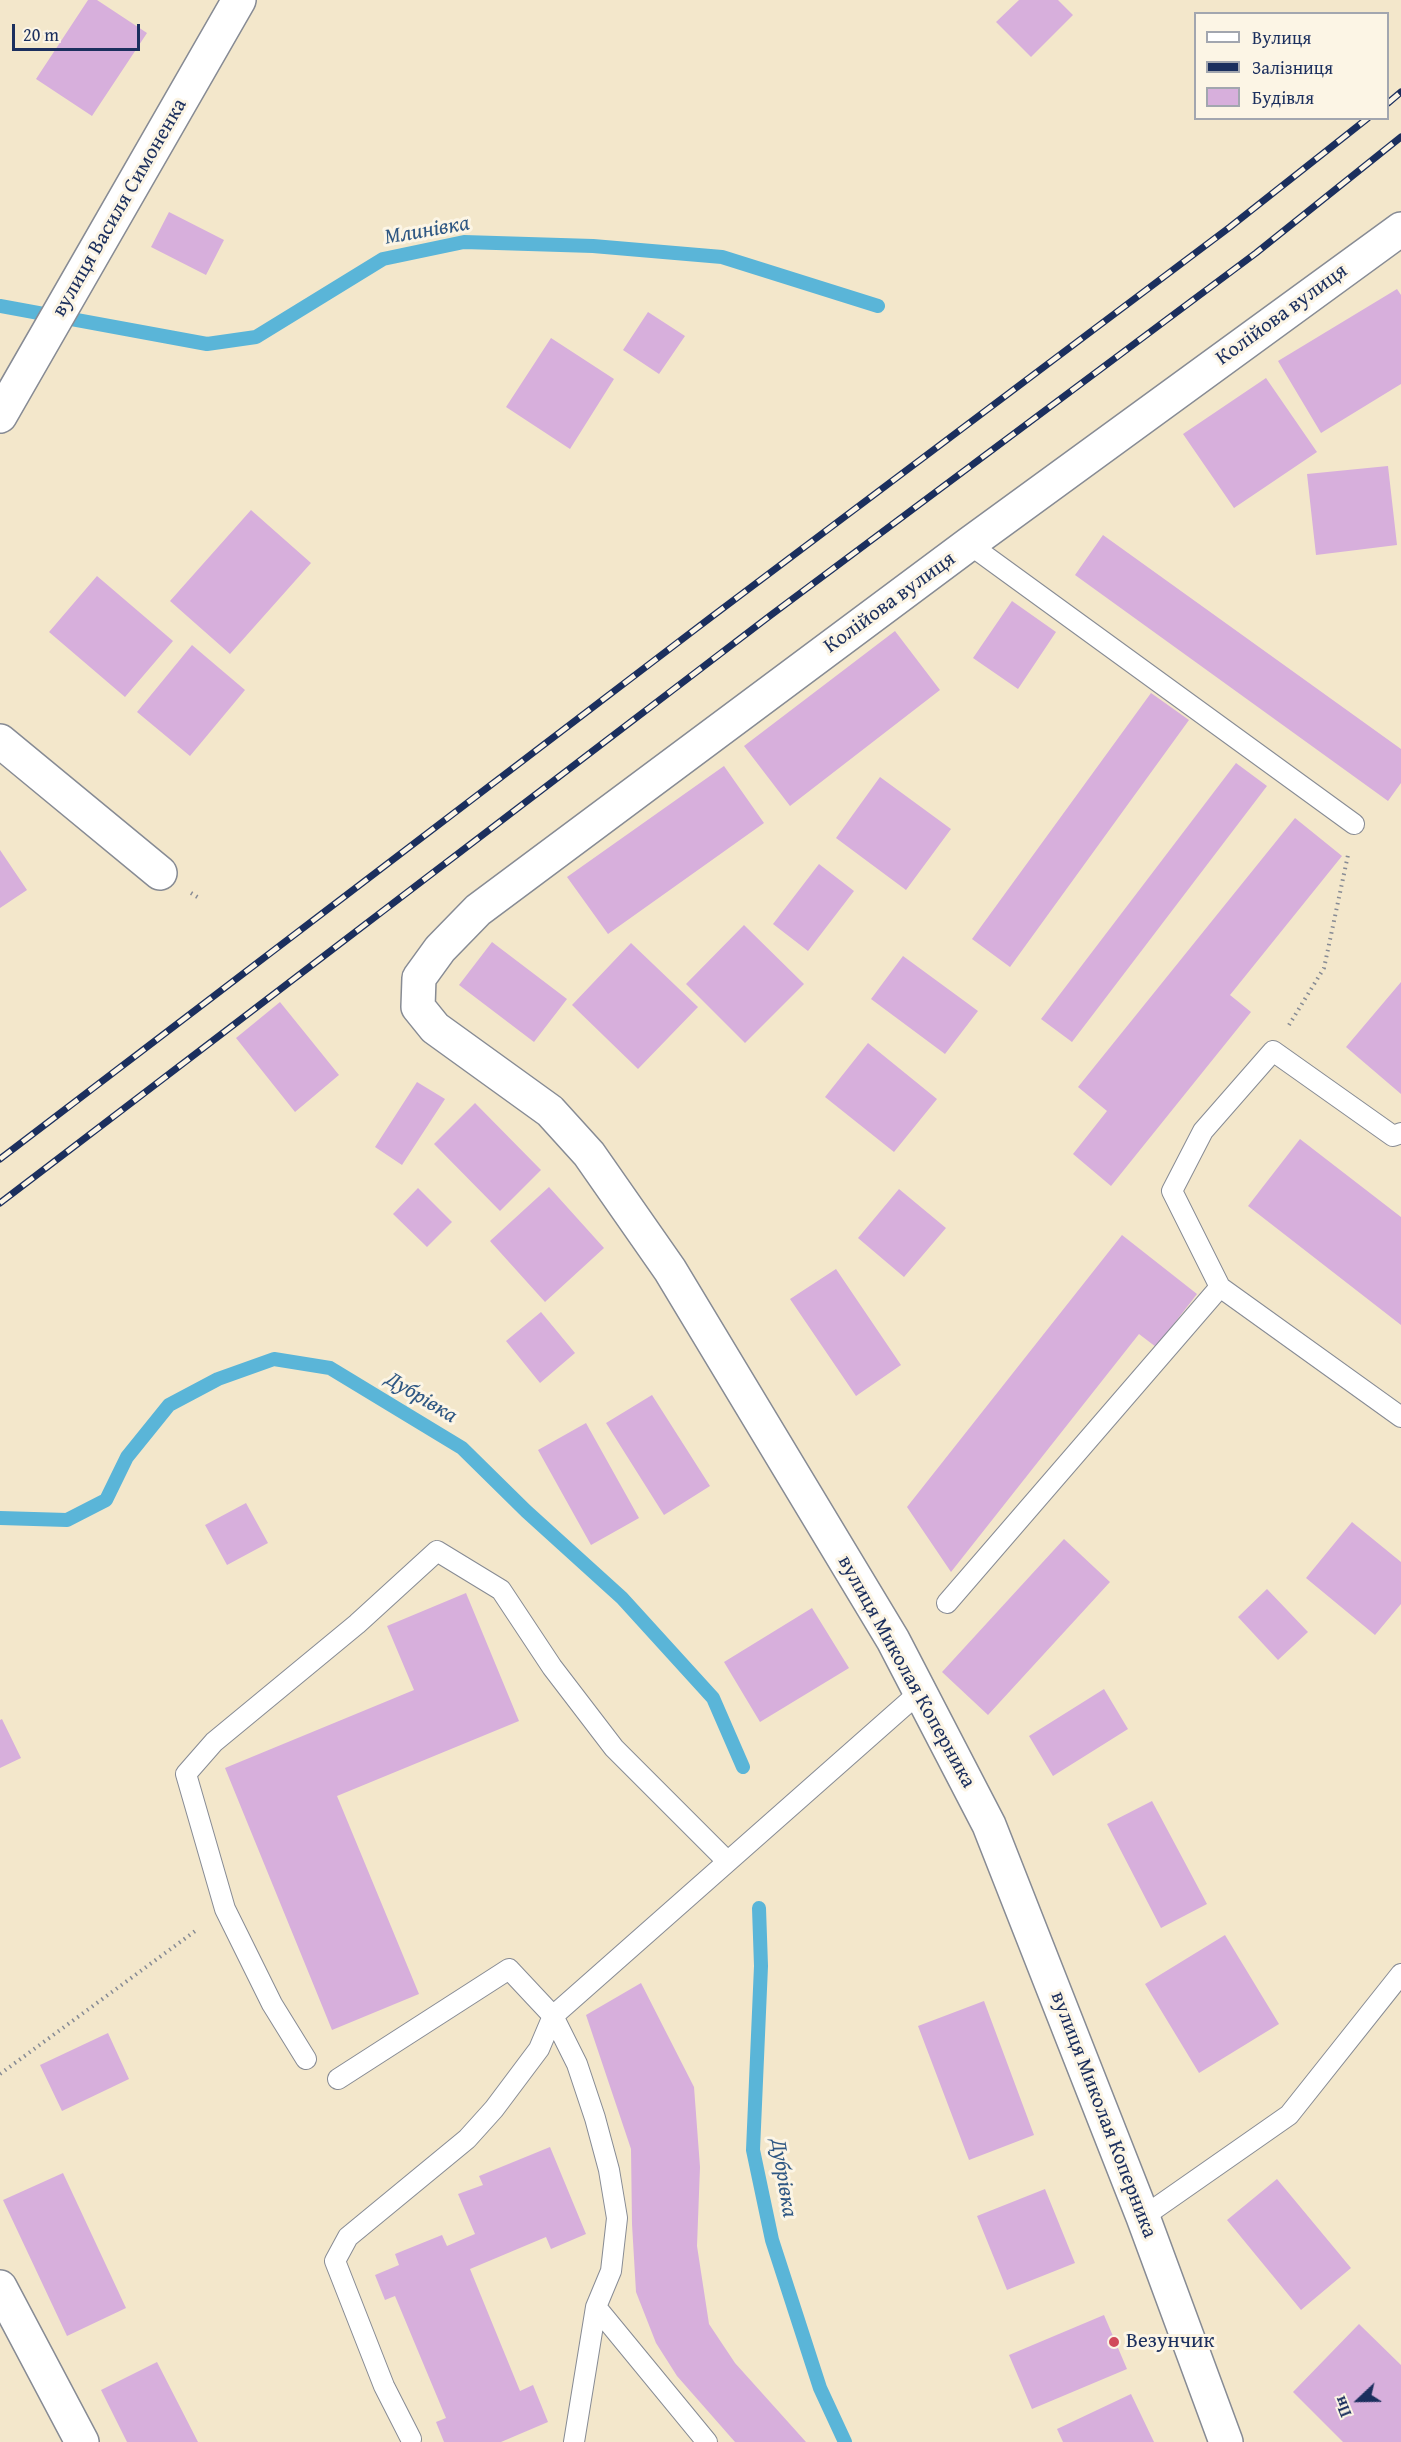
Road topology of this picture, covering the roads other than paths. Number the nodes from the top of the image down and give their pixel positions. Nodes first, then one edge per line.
1 (239, 0) edge
2 (1401, 229) edge
3 (0, 416) edge
4 (969, 544) junction
5 (0, 741) edge
6 (1354, 824) road end
7 (160, 873) dead end
8 (418, 1007) joint
9 (1401, 1133) edge
10 (1220, 1287) junction
11 (1401, 1417) edge
12 (947, 1603) dead end
13 (921, 1691) junction
14 (727, 1861) junction
15 (1401, 1974) edge
16 (553, 2016) junction
17 (306, 2059) dead end
18 (338, 2079) dead end
19 (1143, 2217) junction
20 (0, 2287) edge
21 (596, 2307) junction
22 (411, 2439) dead end
23 (82, 2442) edge
24 (574, 2442) edge
25 (707, 2442) edge
26 (1226, 2442) edge

1 - 3 street, вулиця Василя Симоненка
2 - 4 street, Колійова вулиця
4 - 6 lane
4 - 8 street, Колійова вулиця
5 - 7 street
8 - 13 street, вулиця Миколая Коперника
9 - 10 lane
10 - 11 lane
10 - 12 lane
13 - 14 lane
13 - 19 street, вулиця Миколая Коперника
14 - 16 lane
14 - 17 lane
15 - 19 lane
16 - 18 lane
16 - 21 lane
16 - 22 lane
19 - 26 street, вулиця Миколая Коперника
20 - 23 street
21 - 24 lane
21 - 25 lane

